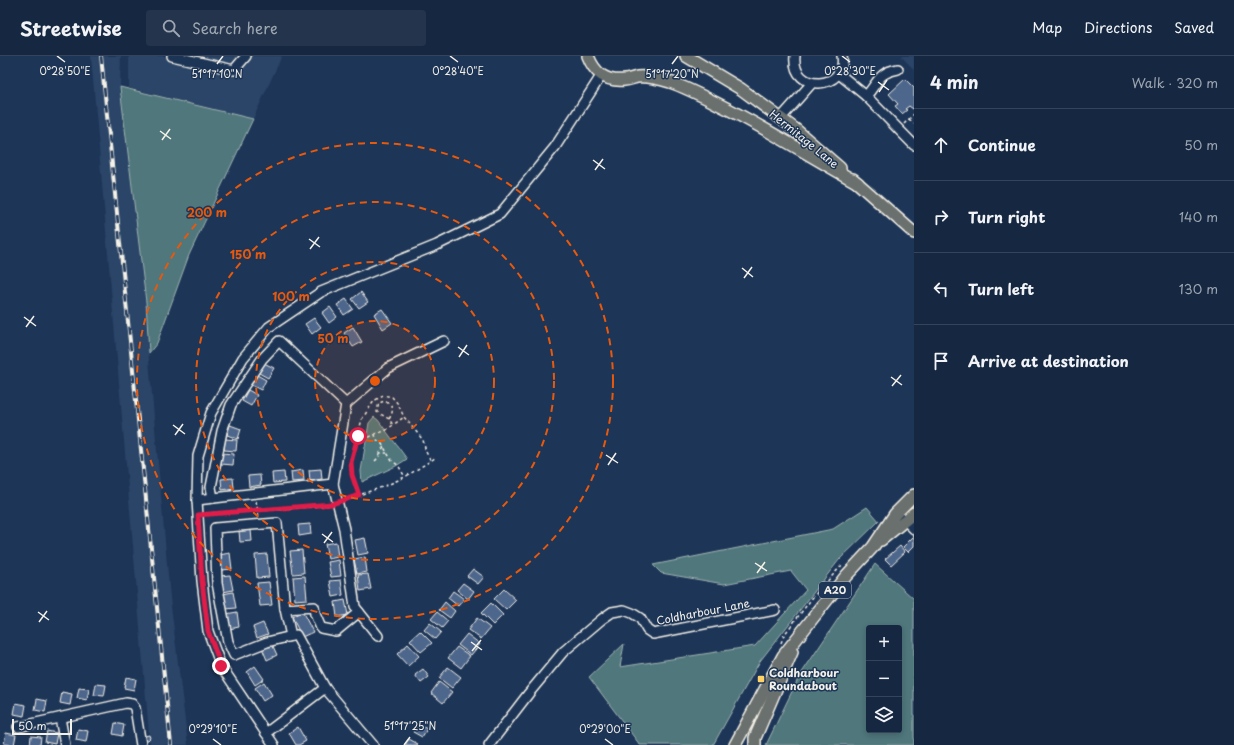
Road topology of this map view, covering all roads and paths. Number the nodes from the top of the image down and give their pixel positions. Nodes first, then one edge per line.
1 (172, 56) edge
2 (246, 56) edge
3 (588, 56) edge
4 (686, 56) edge
5 (795, 56) edge
6 (842, 56) edge
7 (898, 69) dead end
8 (838, 73) junction
9 (601, 76) junction
10 (812, 83) junction
11 (866, 96) junction
12 (914, 114) edge
13 (781, 118) junction
14 (909, 119) junction
15 (914, 124) edge
16 (899, 128) junction
17 (914, 145) edge
18 (858, 184) junction
19 (914, 232) edge
20 (444, 341) dead end
21 (346, 404) junction
22 (404, 417) junction
23 (389, 419) junction
24 (393, 425) junction
25 (375, 434) junction
26 (358, 436) junction
27 (384, 447) junction
28 (380, 453) junction
29 (387, 453) junction
30 (435, 458) dead end
31 (431, 460) junction
32 (375, 461) dead end
33 (405, 477) junction
34 (333, 484) junction
35 (254, 494) junction
36 (359, 495) junction
37 (914, 495) edge
38 (213, 498) junction
39 (197, 500) junction
40 (338, 502) junction
41 (258, 510) junction
42 (895, 514) junction
43 (198, 515) junction
44 (910, 517) edge
45 (260, 524) junction
46 (914, 529) edge
47 (873, 547) junction
48 (285, 609) junction
49 (776, 610) dead end
50 (359, 612) junction
51 (294, 635) junction
52 (800, 635) junction
53 (378, 636) dead end
54 (326, 688) junction
55 (60, 718) junction
56 (18, 727) dead end
57 (266, 733) junction
58 (273, 744) edge
59 (65, 745) edge
60 (141, 745) edge
61 (373, 745) edge
62 (489, 745) edge
63 (735, 745) edge
64 (755, 745) edge

1 - 2 street
3 - 9 main road
4 - 13 main road, Hermitage Lane
5 - 10 street
6 - 8 street
7 - 11 street
8 - 10 street
8 - 11 street
9 - 18 main road
9 - 39 street
10 - 13 street
11 - 16 street
12 - 14 path
13 - 18 main road, Hermitage Lane
14 - 15 path
14 - 16 path
16 - 17 street
18 - 19 main road, Hermitage Lane
20 - 21 street
21 - 34 street
21 - 38 street
22 - 24 path
22 - 26 path
22 - 31 path
23 - 23 path
23 - 24 path
24 - 25 path
25 - 26 path
25 - 27 path
26 - 36 path
27 - 28 path
27 - 29 path
28 - 29 path
28 - 32 path
29 - 33 path
30 - 31 path
31 - 33 path
33 - 36 path
34 - 35 street
34 - 40 street
35 - 38 street
35 - 41 path
36 - 40 path
37 - 42 main road, A20
38 - 39 street
39 - 43 street
40 - 41 path
40 - 50 street
41 - 43 path
41 - 45 path
42 - 44 street
42 - 47 main road, A20
43 - 57 street
44 - 46 street
44 - 47 main road, A20
45 - 48 street
45 - 51 street
47 - 52 main road, A20
48 - 50 street
48 - 51 street
49 - 62 street, Coldharbour Lane
50 - 53 street
51 - 54 street
52 - 63 main road, A20
52 - 64 main road, A20
54 - 57 street
54 - 61 street
55 - 56 street
55 - 59 street
55 - 60 street
57 - 58 street

